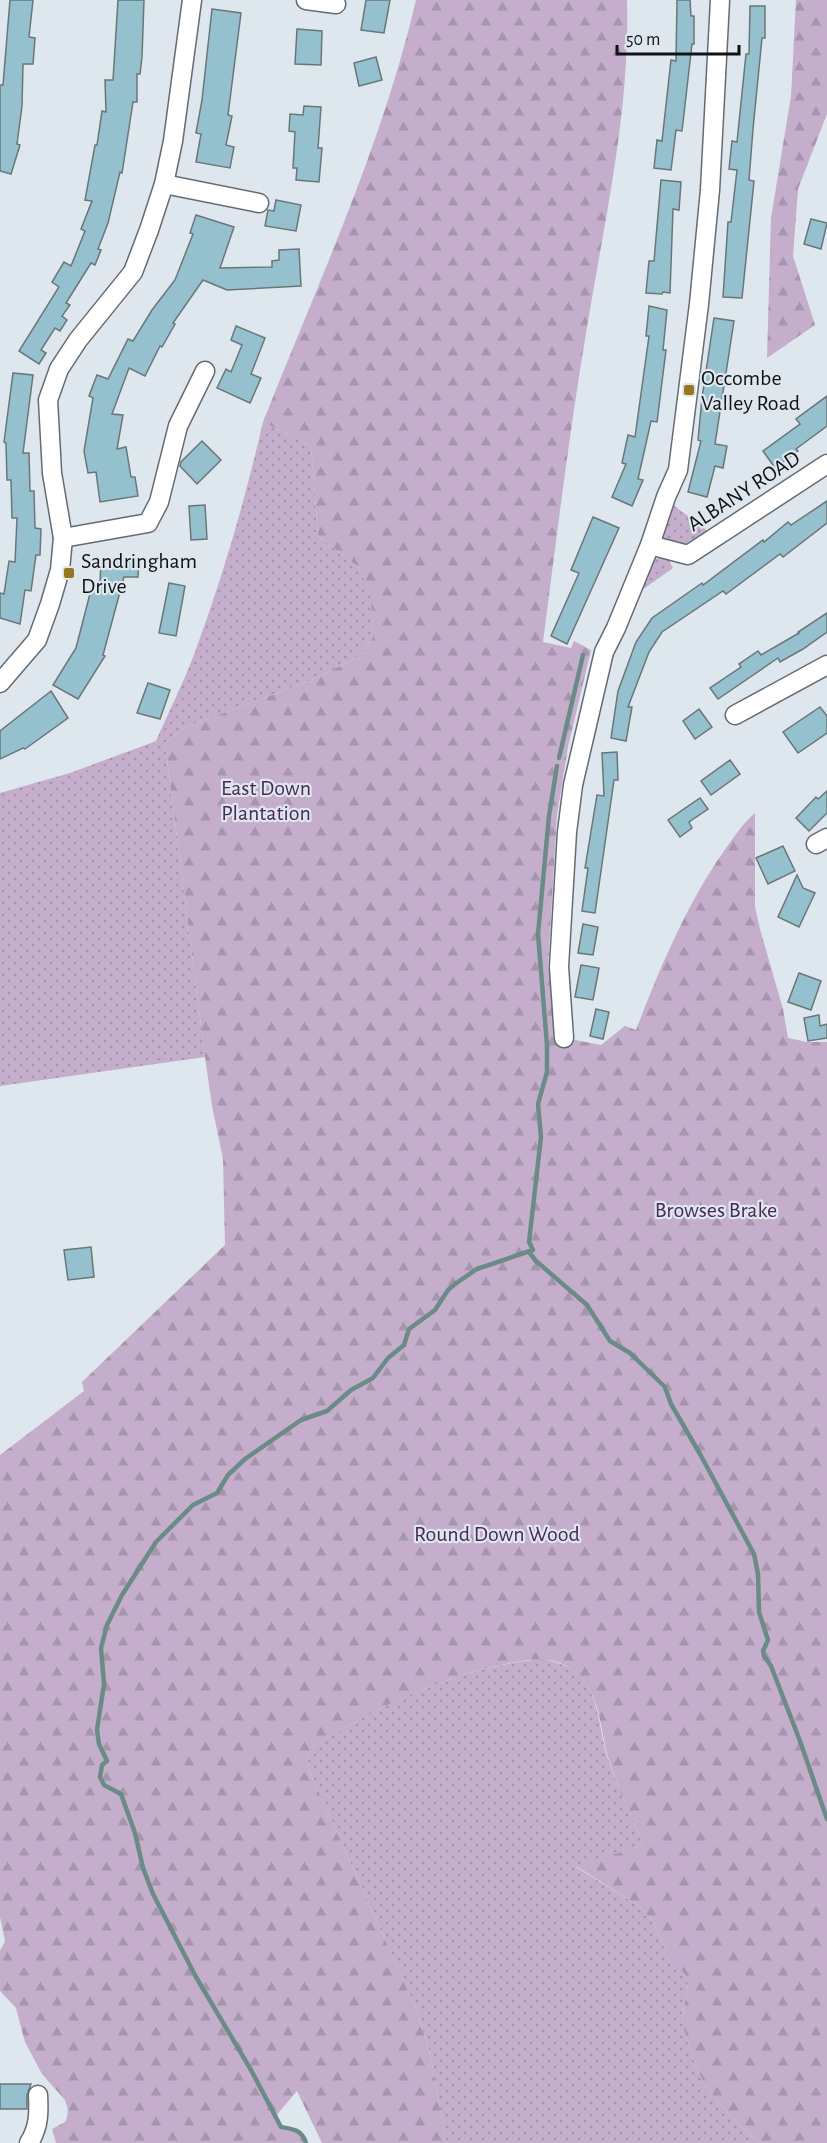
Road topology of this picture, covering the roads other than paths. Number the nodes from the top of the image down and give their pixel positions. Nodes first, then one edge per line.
1 (192, 0) edge
2 (306, 0) edge
3 (720, 0) edge
4 (336, 4) dead end
5 (164, 184) junction
6 (259, 203) dead end
7 (204, 371) dead end
8 (827, 464) edge
9 (63, 538) junction
10 (651, 545) junction
11 (827, 665) edge
12 (0, 683) edge
13 (735, 715) dead end
14 (564, 1038) dead end
15 (38, 2095) dead end
16 (29, 2143) edge

1 - 5 street
2 - 4 street
3 - 10 street
5 - 6 street
5 - 9 street
7 - 9 street
8 - 10 street, ALBANY ROAD
9 - 12 street
10 - 14 street
11 - 13 street
15 - 16 street

